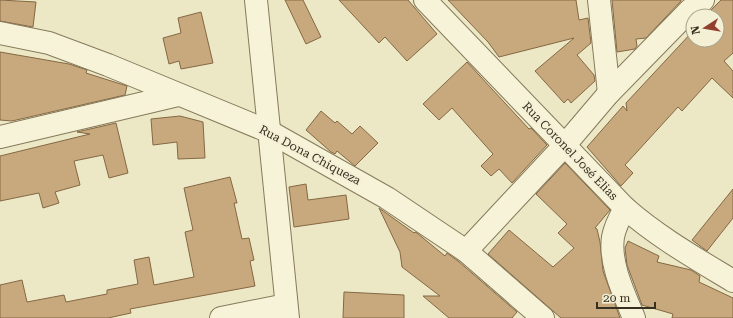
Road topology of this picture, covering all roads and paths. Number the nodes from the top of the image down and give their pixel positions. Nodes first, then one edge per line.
1 (256, 0) edge
2 (425, 0) edge
3 (599, 0) edge
4 (703, 0) edge
5 (0, 33) edge
6 (609, 93) junction
7 (178, 95) junction
8 (270, 132) junction
9 (0, 138) edge
10 (564, 146) junction
11 (624, 208) junction
12 (466, 250) junction
13 (733, 281) edge
14 (287, 312) edge
15 (221, 318) edge
16 (543, 318) edge
17 (634, 318) edge

1 - 8 street
2 - 10 street, Rua Coronel José Elias
3 - 6 street
4 - 6 street
5 - 7 street, Rua Dona Chiqueza
6 - 10 street
7 - 8 street, Rua Dona Chiqueza
7 - 9 street
8 - 12 street, Rua Dona Chiqueza
8 - 14 street
10 - 11 street, Rua Coronel José Elias
10 - 12 street
11 - 13 street, Rua Coronel José Elias
11 - 17 street
12 - 16 street, Rua Dona Chiqueza
14 - 15 street

